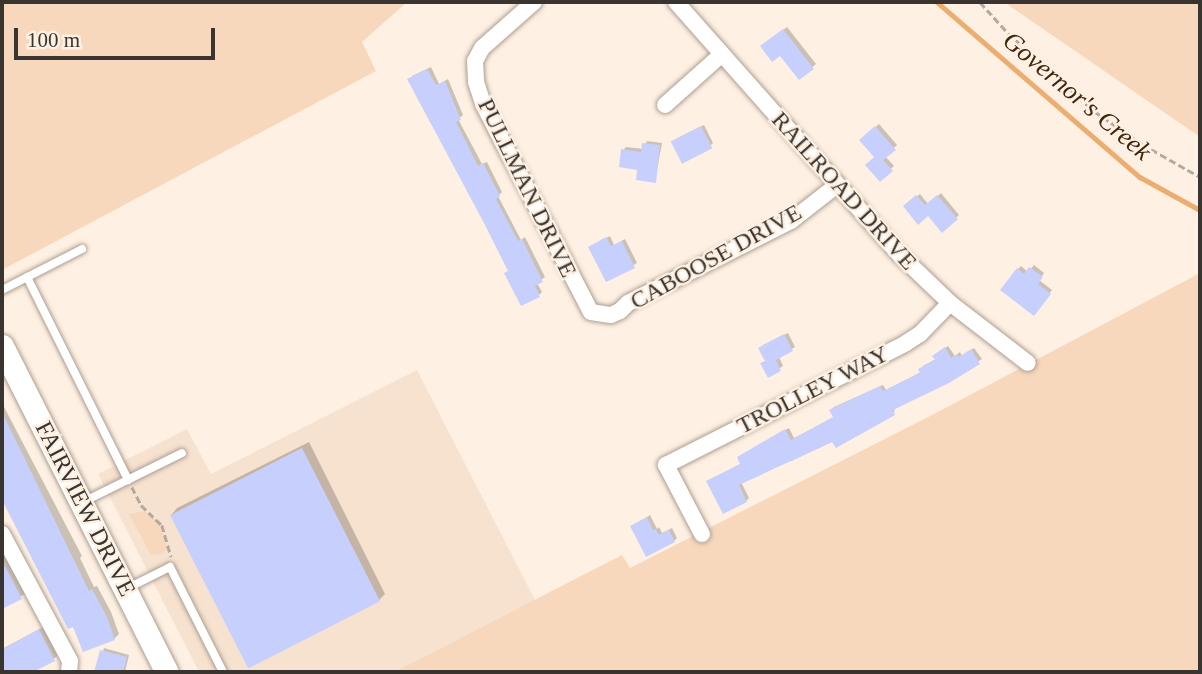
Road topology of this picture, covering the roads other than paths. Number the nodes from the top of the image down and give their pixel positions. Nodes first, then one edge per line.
1 (534, 2) edge
2 (676, 2) edge
3 (722, 54) junction
4 (665, 105) dead end
5 (837, 185) junction
6 (82, 249) dead end
7 (27, 277) junction
8 (2, 290) edge
9 (950, 303) junction
10 (591, 312) joint
11 (2, 346) edge
12 (1028, 363) dead end
13 (8, 375) edge
14 (182, 453) dead end
15 (130, 483) junction
16 (82, 503) junction
17 (2, 534) edge
18 (702, 534) dead end
19 (125, 589) junction
20 (69, 672) edge
21 (167, 672) edge
22 (223, 672) edge

1 - 10 street, PULLMAN DRIVE
2 - 3 street, RAILROAD DRIVE
3 - 4 street
3 - 5 street, RAILROAD DRIVE
5 - 9 street, RAILROAD DRIVE
5 - 10 street, CABOOSE DRIVE
6 - 7 lane
7 - 8 lane
7 - 15 lane
9 - 12 street, RAILROAD DRIVE
9 - 18 street, TROLLEY WAY
11 - 13 main road, FAIRVIEW DRIVE
13 - 16 main road, FAIRVIEW DRIVE
14 - 15 lane
15 - 16 lane
16 - 19 main road, FAIRVIEW DRIVE
17 - 20 street
19 - 21 main road, FAIRVIEW DRIVE
19 - 22 lane

